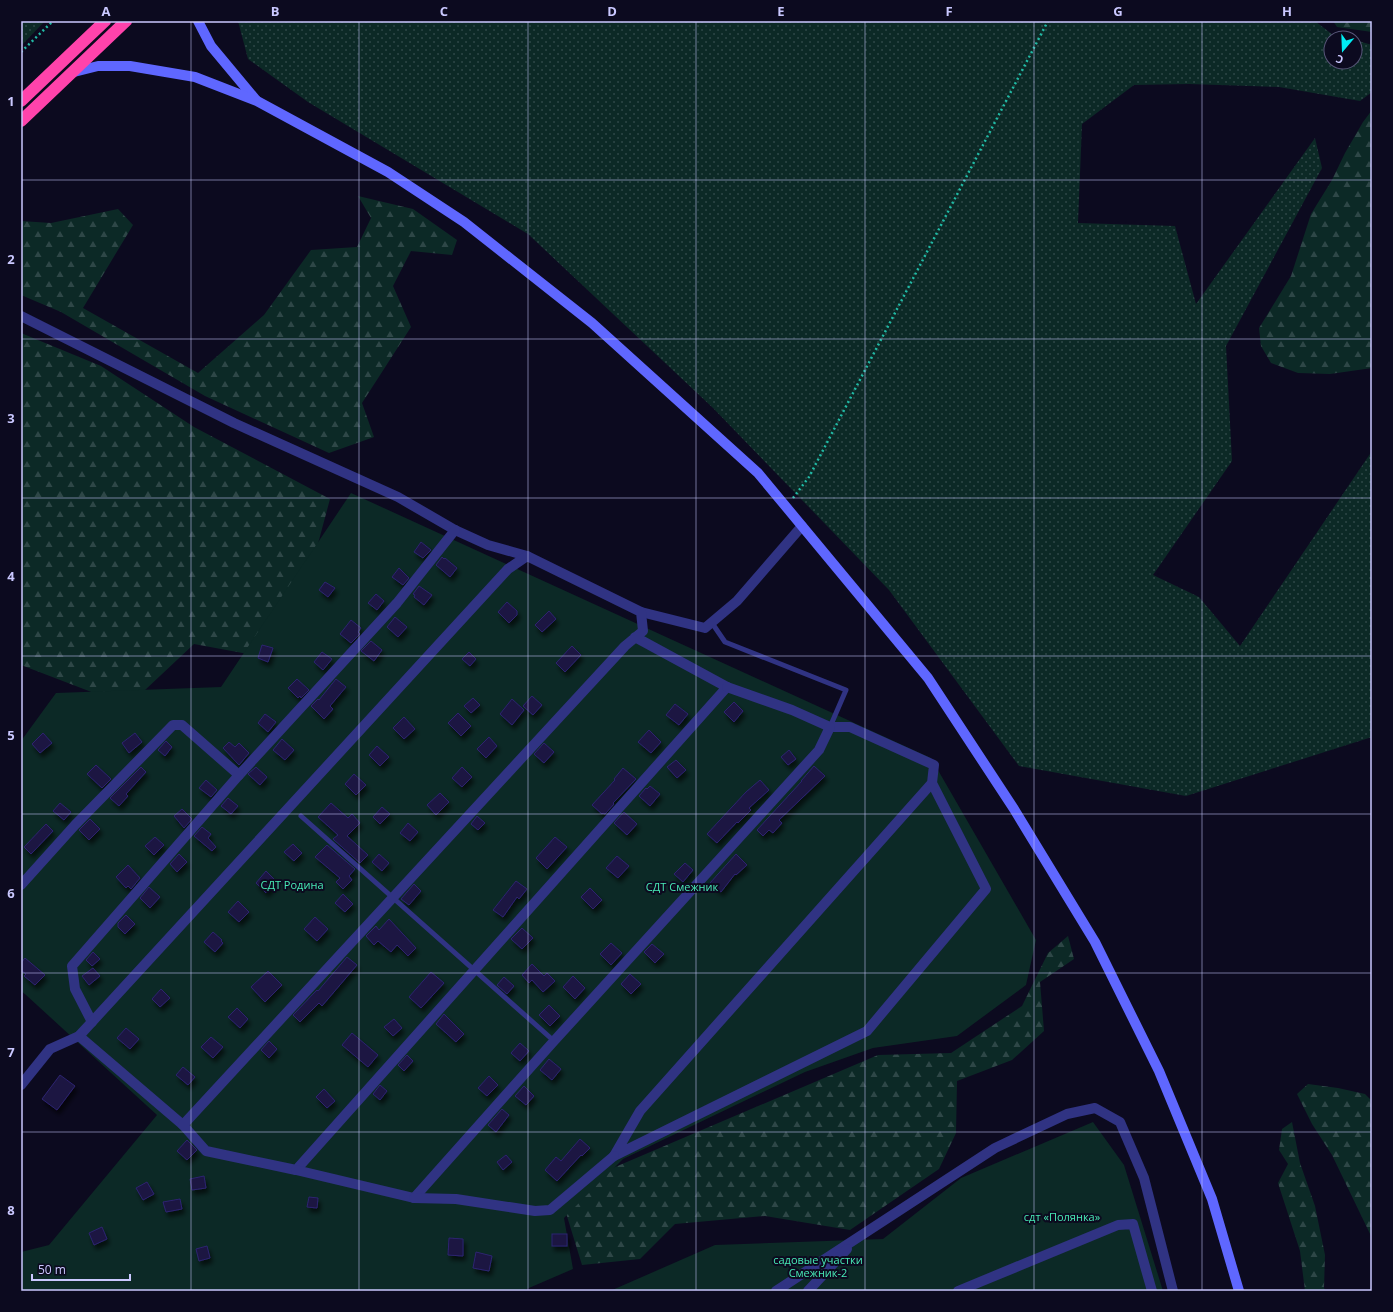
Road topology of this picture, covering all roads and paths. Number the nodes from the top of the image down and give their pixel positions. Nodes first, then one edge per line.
1 (53, 21) edge
2 (105, 21) edge
3 (126, 21) edge
4 (198, 21) edge
5 (1048, 21) edge
6 (21, 52) edge
7 (74, 72) junction
8 (21, 101) edge
9 (258, 101) junction
10 (21, 122) edge
11 (21, 316) edge
12 (785, 507) junction
13 (802, 526) junction
14 (455, 530) junction
15 (527, 556) junction
16 (641, 612) junction
17 (712, 623) junction
18 (635, 638) junction
19 (727, 687) junction
20 (830, 727) junction
21 (239, 775) junction
22 (932, 783) junction
23 (301, 816) dead end
24 (21, 885) edge
25 (393, 898) junction
26 (474, 970) junction
27 (92, 1022) junction
28 (79, 1036) junction
29 (554, 1041) junction
30 (23, 1079) edge
31 (184, 1125) junction
32 (614, 1156) junction
33 (296, 1170) junction
34 (414, 1198) junction
35 (858, 1237) junction
36 (776, 1291) edge
37 (808, 1291) edge
38 (958, 1291) edge
39 (1152, 1291) edge
40 (1173, 1291) edge
41 (1239, 1291) edge

1 - 6 path
2 - 8 highway
3 - 7 highway
4 - 9 street
5 - 12 path
7 - 9 street
7 - 10 highway
9 - 12 street
11 - 14 street
12 - 13 street
13 - 17 street
13 - 41 street
14 - 15 street
14 - 21 street
15 - 16 street
15 - 27 street
16 - 17 street
16 - 18 street
17 - 20 lane
18 - 19 street
18 - 25 street
19 - 20 street
19 - 26 street
20 - 22 street
20 - 29 street
21 - 24 street
21 - 27 street
22 - 32 street
22 - 32 street
23 - 25 lane
25 - 26 lane
25 - 31 street
26 - 29 lane
26 - 33 street
27 - 28 street
28 - 30 street
28 - 31 street
29 - 34 street
31 - 33 street
32 - 34 street
33 - 34 street
35 - 36 street
35 - 37 street
35 - 40 street
38 - 39 street

